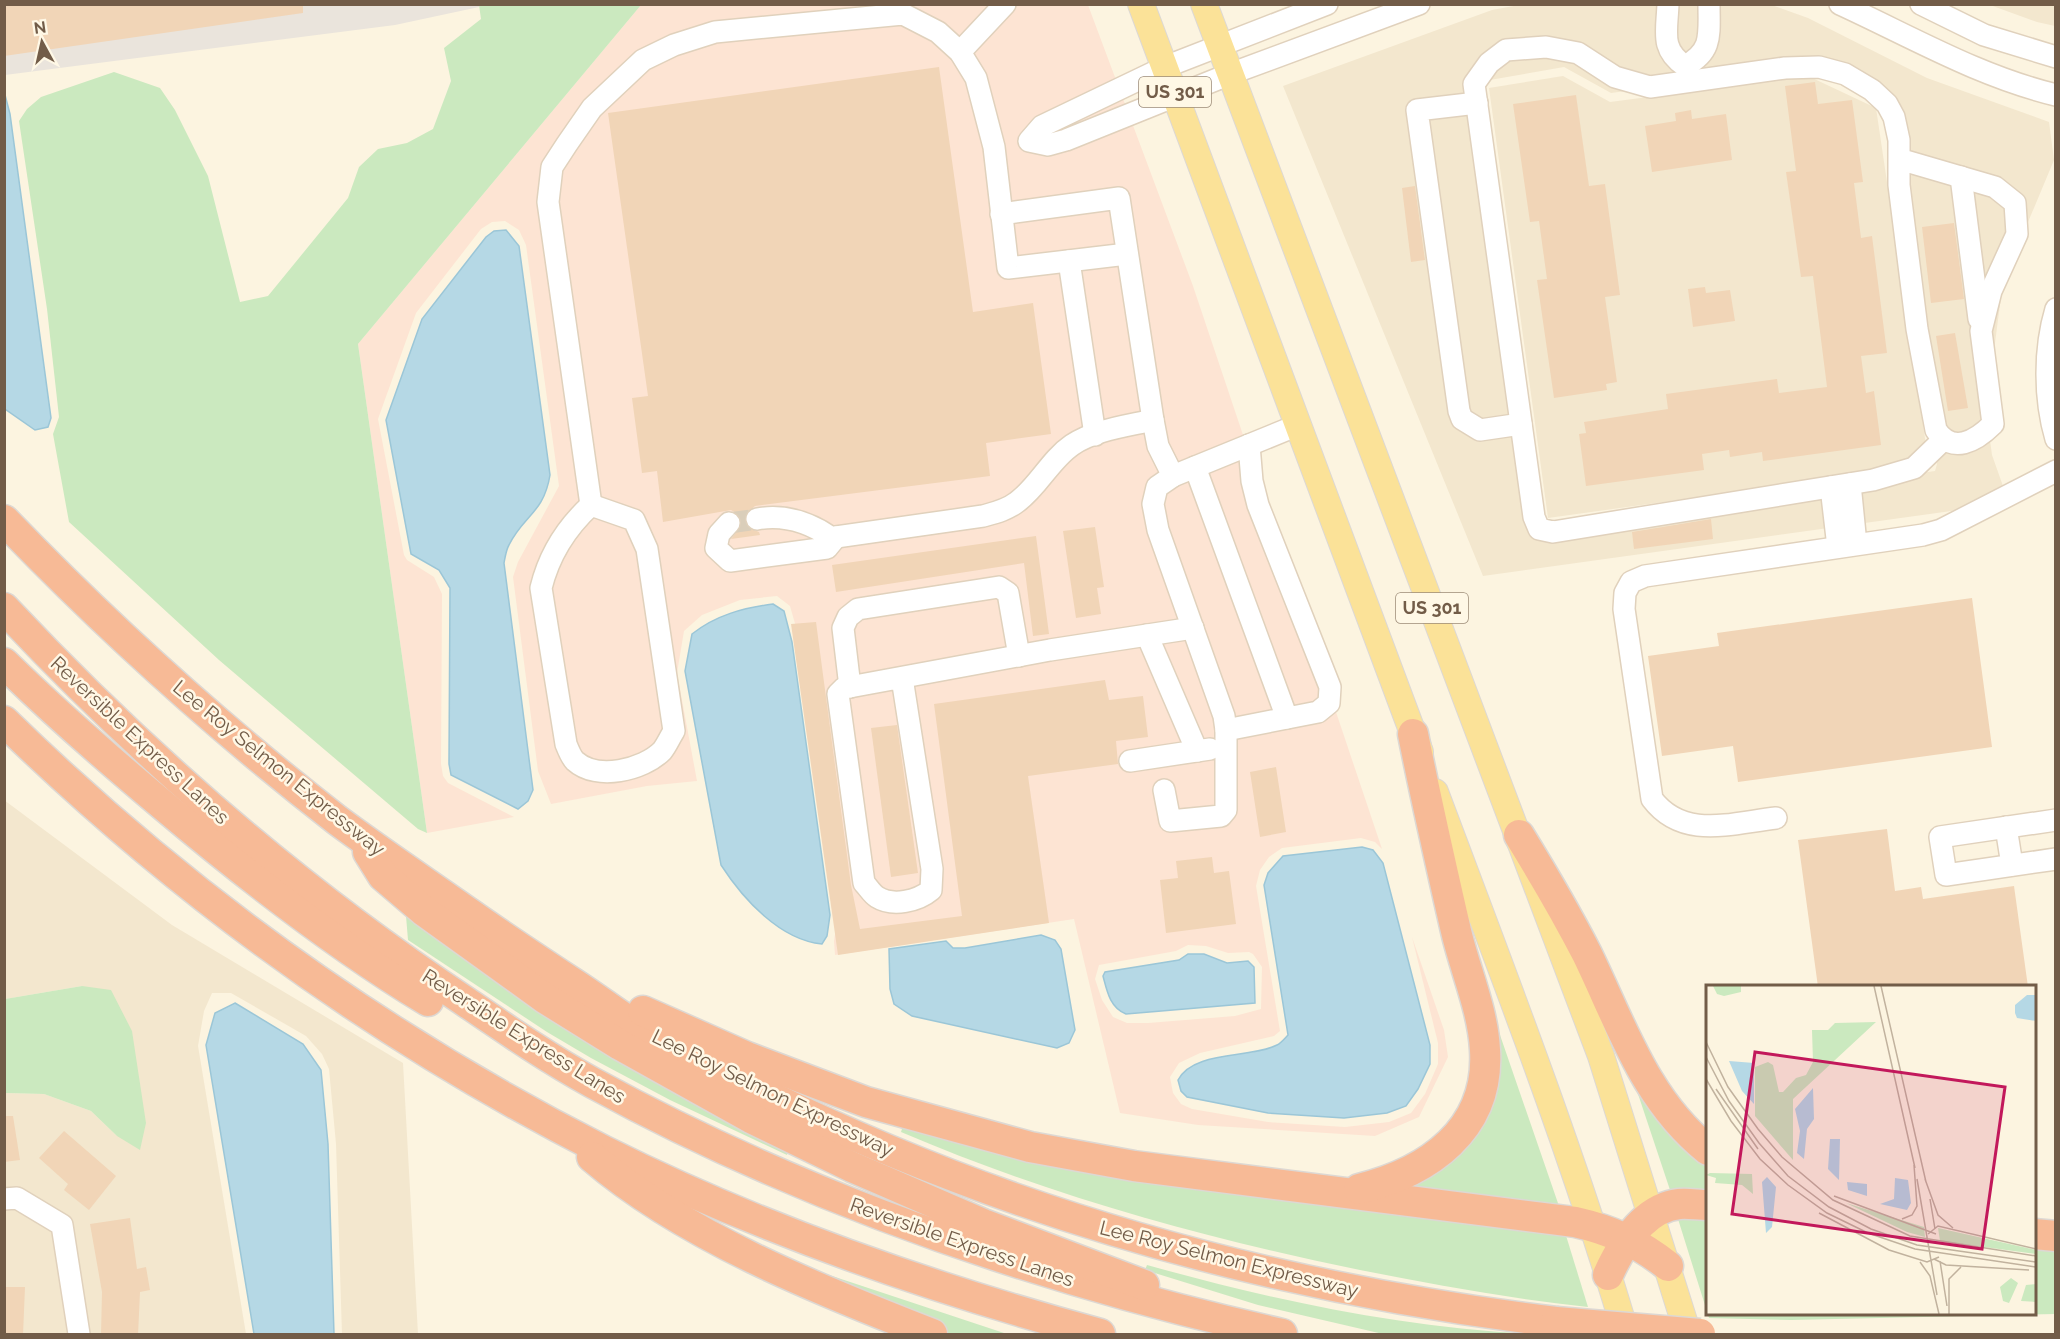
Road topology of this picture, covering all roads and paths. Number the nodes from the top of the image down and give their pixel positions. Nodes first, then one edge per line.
1 (1005, 4) edge
2 (1141, 4) edge
3 (1204, 4) edge
4 (1327, 4) edge
5 (1419, 4) edge
6 (1668, 4) edge
7 (1709, 4) edge
8 (1840, 4) edge
9 (1921, 4) edge
10 (1220, 45) junction
11 (960, 52) junction
12 (2055, 57) edge
13 (1165, 67) junction
14 (1230, 74) junction
15 (1684, 75) junction
16 (1177, 95) junction
17 (2055, 95) edge
18 (1477, 103) junction
19 (1029, 141) junction
20 (994, 147) junction
21 (1899, 159) junction
22 (1961, 177) junction
23 (1001, 214) junction
24 (1127, 254) junction
25 (1069, 261) junction
26 (2055, 309) edge
27 (1981, 331) junction
28 (1152, 420) junction
29 (1521, 424) junction
30 (1298, 425) junction
31 (1095, 435) junction
32 (2055, 439) edge
33 (1943, 440) junction
34 (1249, 445) junction
35 (1195, 467) junction
36 (2055, 471) edge
37 (1173, 476) junction
38 (1841, 485) junction
39 (591, 505) junction
40 (757, 519) tunnel mouth
41 (4, 520) edge
42 (729, 524) dead end
43 (836, 537) junction
44 (1847, 546) junction
45 (4, 608) edge
46 (1192, 628) junction
47 (1147, 635) junction
48 (1019, 656) junction
49 (4, 663) edge
50 (902, 678) junction
51 (850, 687) junction
52 (1287, 718) junction
53 (4, 721) edge
54 (1413, 734) junction
55 (1226, 738) junction
56 (1197, 751) junction
57 (1130, 761) dead end
58 (1164, 790) dead end
59 (1776, 818) dead end
60 (2055, 819) edge
61 (2006, 827) junction
62 (1518, 835) junction
63 (2055, 859) edge
64 (2012, 865) junction
65 (404, 880) junction
66 (411, 978) junction
67 (573, 983) junction
68 (559, 1127) junction
69 (1706, 1149) edge
70 (1349, 1191) junction
71 (4, 1199) edge
72 (1706, 1205) edge
73 (1653, 1215) junction
74 (1592, 1226) junction
75 (2036, 1234) edge
76 (2055, 1236) edge
77 (1628, 1239) junction
78 (1668, 1266) junction
79 (1608, 1275) junction
80 (1208, 1318) junction
81 (79, 1335) edge
82 (932, 1335) edge
83 (1100, 1335) edge
84 (1282, 1335) edge
85 (1626, 1335) edge
86 (1689, 1335) edge
87 (1700, 1335) edge

1 - 11 street
2 - 13 main road, US 301
3 - 10 main road, US 301
4 - 10 street
5 - 14 street
6 - 15 street
7 - 15 street
8 - 17 street
9 - 12 street
10 - 13 street
10 - 14 main road, US 301
11 - 20 street
11 - 39 street
13 - 16 main road, US 301
13 - 19 street
14 - 16 street
14 - 62 main road, US 301
15 - 18 street
15 - 21 street
16 - 19 street
16 - 30 main road, US 301
18 - 29 street
18 - 29 street
19 - 20 street
20 - 23 street
21 - 22 street
21 - 33 street
22 - 27 street
22 - 27 street
23 - 24 street
23 - 25 street
24 - 25 street
24 - 28 street
25 - 31 street
26 - 32 street
27 - 33 street
28 - 31 street
28 - 37 street
29 - 38 street
30 - 34 street
30 - 54 main road, US 301
31 - 43 street
33 - 38 street
34 - 35 street
34 - 52 street
35 - 37 street
35 - 52 street
36 - 44 street
37 - 46 street
38 - 44 street
39 - 39 street
40 - 43 street
41 - 65 highway, Lee Roy Selmon Expressway
42 - 43 street
44 - 59 street
45 - 66 highway, Reversible Express Lanes
46 - 47 street
46 - 55 street
47 - 48 street
47 - 56 street
48 - 50 street
48 - 51 street
49 - 66 highway
50 - 51 street
50 - 51 street
52 - 55 street
53 - 68 highway
54 - 70 highway
54 - 74 main road, US 301
55 - 56 street
55 - 58 street
56 - 57 street
60 - 61 street
61 - 64 street
61 - 64 street
62 - 69 highway
62 - 73 main road, US 301
63 - 64 street
65 - 67 highway, Lee Roy Selmon Expressway
65 - 80 highway
66 - 80 highway, Reversible Express Lanes
67 - 70 highway
67 - 87 highway, Lee Roy Selmon Expressway, bridge
68 - 82 highway
68 - 83 highway
70 - 74 highway
71 - 81 street
72 - 73 highway
73 - 77 highway
73 - 78 main road, US 301
74 - 77 highway
74 - 79 main road, US 301
75 - 76 highway
77 - 78 highway
77 - 79 highway
78 - 86 main road, US 301
79 - 85 main road, US 301
80 - 84 highway, Reversible Express Lanes

